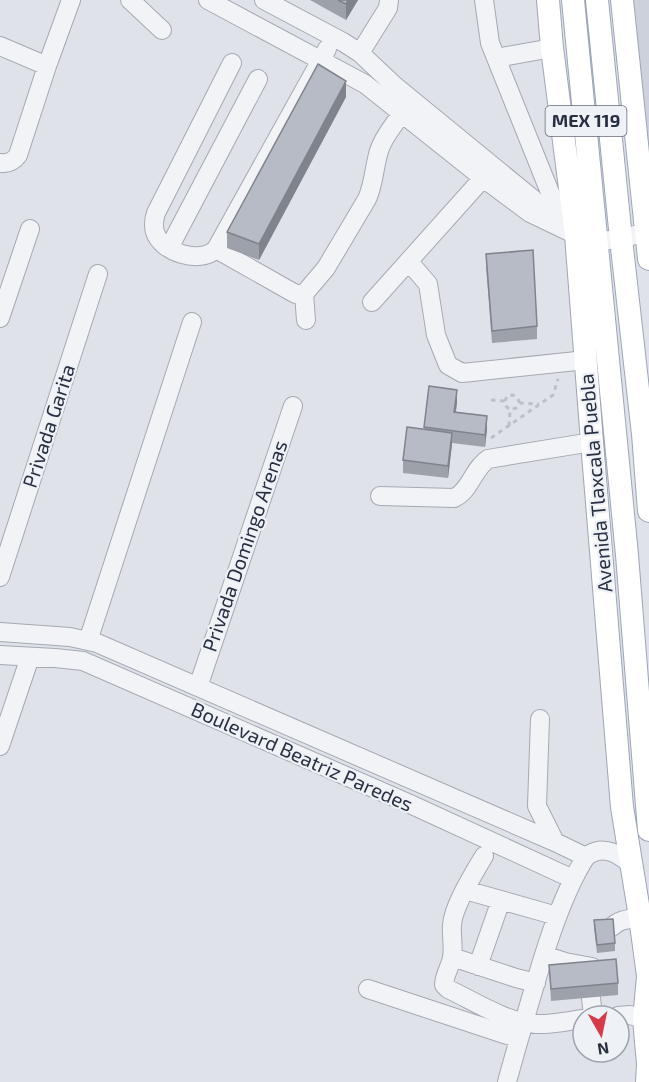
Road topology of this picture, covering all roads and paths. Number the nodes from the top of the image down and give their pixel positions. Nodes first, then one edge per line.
1 (71, 0) edge
2 (130, 0) edge
3 (208, 0) edge
4 (264, 0) edge
5 (389, 0) edge
6 (484, 0) edge
7 (548, 0) edge
8 (573, 0) edge
9 (597, 0) edge
10 (622, 0) edge
11 (162, 30) dead end
12 (334, 37) junction
13 (0, 46) edge
14 (552, 48) junction
15 (360, 53) junction
16 (496, 57) junction
17 (320, 59) junction
18 (232, 63) dead end
19 (47, 66) junction
20 (258, 79) dead end
21 (402, 113) junction
22 (0, 163) edge
23 (483, 178) junction
24 (553, 224) junction
25 (30, 229) dead end
26 (647, 232) edge
27 (587, 238) junction
28 (621, 239) junction
29 (169, 248) junction
30 (216, 249) junction
31 (649, 259) edge
32 (409, 262) junction
33 (98, 274) dead end
34 (304, 294) junction
35 (372, 303) dead end
36 (0, 318) edge
37 (306, 320) dead end
38 (192, 322) dead end
39 (586, 360) junction
40 (560, 374) dead end
41 (513, 387) dead end
42 (513, 395) junction
43 (491, 400) dead end
44 (505, 401) junction
45 (519, 403) junction
46 (539, 404) junction
47 (293, 406) dead end
48 (510, 410) junction
49 (509, 426) junction
50 (490, 438) dead end
51 (592, 442) junction
52 (380, 496) dead end
53 (649, 511) edge
54 (0, 577) edge
55 (0, 632) edge
56 (88, 641) junction
57 (0, 655) edge
58 (30, 657) junction
59 (198, 687) junction
60 (540, 719) dead end
61 (0, 746) edge
62 (649, 830) edge
63 (555, 842) junction
64 (484, 856) dead end
65 (586, 857) junction
66 (644, 871) edge
67 (573, 879) junction
68 (465, 890) junction
69 (501, 900) junction
70 (645, 913) edge
71 (557, 916) junction
72 (612, 927) edge
73 (544, 955) junction
74 (452, 957) junction
75 (594, 964) edge
76 (478, 966) junction
77 (649, 980) edge
78 (536, 983) junction
79 (368, 989) dead end
80 (591, 998) edge
81 (592, 1004) edge
82 (631, 1016) edge
83 (644, 1019) junction
84 (571, 1020) edge
85 (522, 1030) junction
86 (507, 1082) edge
87 (647, 1082) edge

1 - 19 street
2 - 11 street
3 - 17 street
4 - 12 street
5 - 15 street
6 - 16 street
7 - 14 main road, Avenida Tlaxcala Puebla
8 - 27 main road, Avenida Tlaxcala Puebla / MEX 119
9 - 28 main road, MEX 119
10 - 26 main road
12 - 15 street
12 - 17 street
13 - 19 street
14 - 16 street
14 - 27 main road, Avenida Tlaxcala Puebla
15 - 24 street
16 - 27 street
17 - 21 street
17 - 30 street
18 - 29 street
19 - 22 street
20 - 29 street
21 - 23 street
21 - 34 street
23 - 24 street
23 - 32 street
24 - 27 street
25 - 36 street
26 - 28 street
26 - 31 main road
27 - 28 street
27 - 39 main road, Avenida Tlaxcala Puebla
27 - 62 main road, Avenida Tlaxcala Puebla / MEX 119
28 - 53 main road, MEX 119
29 - 30 street
30 - 34 street
32 - 35 street
32 - 39 street
33 - 54 street, Privada Garita
34 - 37 street
38 - 56 street
39 - 51 main road, Avenida Tlaxcala Puebla
40 - 46 path
41 - 42 path
42 - 44 path
42 - 45 path
43 - 44 path
44 - 48 path
45 - 46 path
45 - 48 path
46 - 49 path
47 - 59 street, Privada Domingo Arenas
48 - 49 path
49 - 50 path
51 - 52 street
51 - 66 main road, Avenida Tlaxcala Puebla
55 - 56 street, Boulevard Beatriz Paredes
56 - 59 street, Boulevard Beatriz Paredes
57 - 58 street, Boulevard Beatriz Paredes
58 - 61 street
58 - 67 street, Boulevard Beatriz Paredes
59 - 63 street, Boulevard Beatriz Paredes
60 - 63 street
63 - 65 street, Boulevard Beatriz Paredes
64 - 68 street
65 - 66 street
65 - 67 street
66 - 70 main road, Avenida Tlaxcala Puebla
67 - 71 street
68 - 69 street
68 - 74 street
69 - 71 street
69 - 76 street
70 - 72 street
70 - 77 main road, Avenida Tlaxcala Puebla
71 - 73 street
73 - 75 street
73 - 78 street
74 - 76 street
74 - 85 street
76 - 78 street
77 - 83 main road, Avenida Tlaxcala Puebla
78 - 85 street
79 - 85 street
80 - 81 street
82 - 83 street
83 - 87 main road, Avenida Tlaxcala Puebla
84 - 85 street
85 - 86 street

